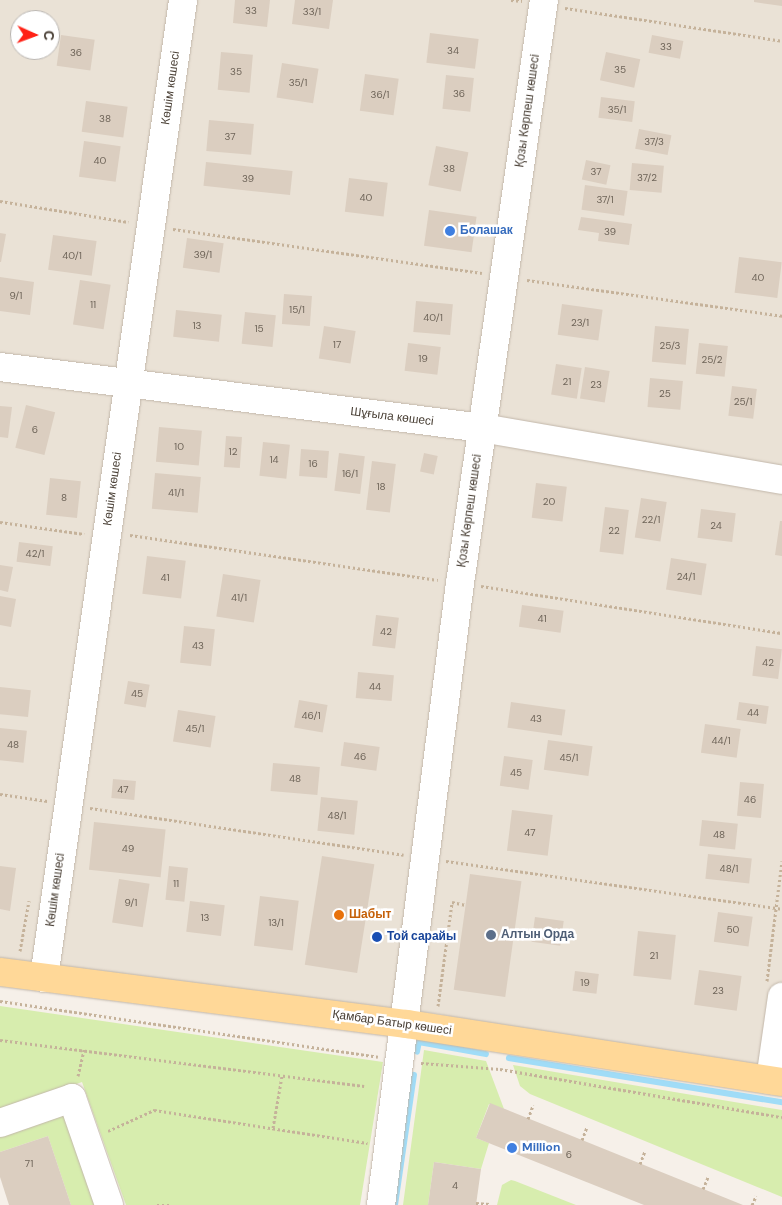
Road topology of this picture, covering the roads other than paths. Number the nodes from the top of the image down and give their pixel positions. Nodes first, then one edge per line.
1 (183, 0) edge
2 (544, 2) edge
3 (0, 367) edge
4 (128, 386) junction
5 (482, 428) junction
6 (782, 480) edge
7 (0, 972) edge
8 (44, 978) junction
9 (774, 990) edge
10 (407, 1024) junction
11 (776, 1081) edge
12 (0, 1123) edge
13 (108, 1205) edge
14 (380, 1205) edge

1 - 4 street, Көшім көшесі
2 - 5 street, Қозы Көрпеш көшесі
3 - 4 street, Шұғыла көшесі
4 - 5 street, Шұғыла көшесі
4 - 8 street, Көшім көшесі
5 - 6 street, Шұғыла көшесі
5 - 10 street, Қозы Көрпеш көшесі
7 - 8 main road, Қамбар Батыр көшесі
8 - 10 main road, Қамбар Батыр көшесі
9 - 11 street
10 - 11 main road, Қамбар Батыр көшесі
10 - 14 street, Қозы Көрпеш көшесі
12 - 13 street

